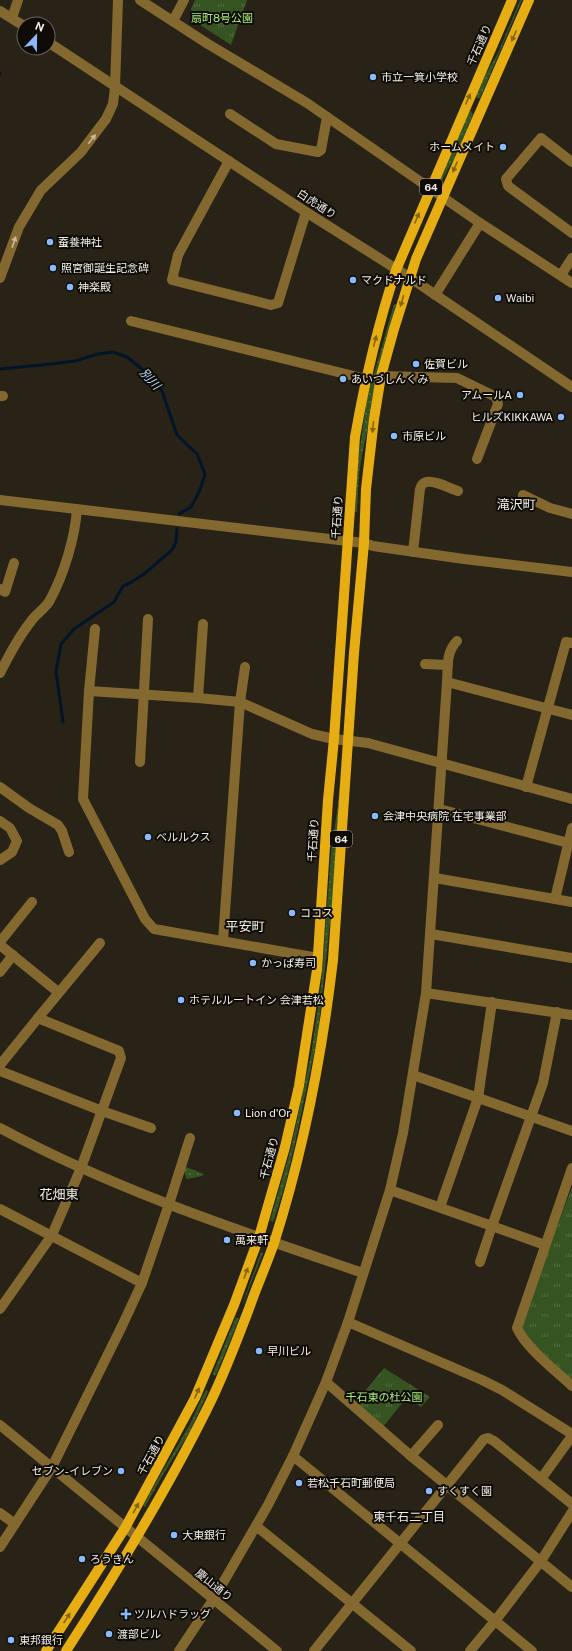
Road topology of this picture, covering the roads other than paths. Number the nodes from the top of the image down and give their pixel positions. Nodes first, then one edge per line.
1 (18, 0) edge
2 (118, 0) edge
3 (140, 0) edge
4 (184, 0) edge
5 (512, 0) edge
6 (529, 0) edge
7 (0, 11) edge
8 (12, 18) junction
9 (16, 21) edge
10 (173, 21) junction
11 (56, 47) edge
12 (115, 87) junction
13 (230, 114) dead end
14 (326, 117) junction
15 (229, 161) junction
16 (572, 162) edge
17 (430, 189) junction
18 (442, 197) junction
19 (306, 212) junction
20 (480, 223) junction
21 (572, 233) edge
22 (572, 258) edge
23 (396, 270) junction
24 (561, 275) junction
25 (409, 277) junction
26 (0, 278) edge
27 (572, 283) edge
28 (435, 295) junction
29 (131, 321) dead end
30 (382, 376) junction
31 (366, 379) junction
32 (572, 388) edge
33 (477, 459) dead end
34 (458, 491) dead end
35 (523, 495) dead end
36 (0, 500) edge
37 (77, 509) junction
38 (572, 514) edge
39 (348, 541) junction
40 (364, 542) junction
41 (413, 552) junction
42 (14, 563) dead end
43 (572, 572) edge
44 (0, 589) edge
45 (148, 619) dead end
46 (203, 624) dead end
47 (95, 629) dead end
48 (458, 640) dead end
49 (572, 643) edge
50 (426, 664) dead end
51 (448, 665) junction
52 (245, 667) dead end
53 (0, 673) edge
54 (447, 682) junction
55 (89, 691) junction
56 (143, 694) junction
57 (198, 698) junction
58 (240, 702) junction
59 (548, 708) junction
60 (572, 715) edge
61 (334, 739) junction
62 (349, 740) junction
63 (140, 762) dead end
64 (443, 764) junction
65 (0, 787) edge
66 (526, 787) junction
67 (572, 799) edge
68 (440, 809) junction
69 (0, 821) edge
70 (572, 828) edge
71 (570, 844) edge
72 (69, 852) dead end
73 (0, 860) edge
74 (435, 878) junction
75 (555, 899) junction
76 (32, 902) dead end
77 (572, 902) edge
78 (430, 934) junction
79 (223, 940) junction
80 (0, 943) edge
81 (100, 943) dead end
82 (13, 956) junction
83 (318, 958) junction
84 (572, 958) edge
85 (0, 972) edge
86 (58, 992) junction
87 (426, 993) junction
88 (492, 1002) junction
89 (557, 1012) junction
90 (572, 1015) edge
91 (38, 1018) junction
92 (0, 1065) edge
93 (0, 1072) edge
94 (413, 1075) junction
95 (478, 1098) junction
96 (102, 1111) junction
97 (532, 1116) junction
98 (0, 1128) edge
99 (151, 1128) dead end
100 (572, 1131) edge
101 (190, 1138) dead end
102 (81, 1168) junction
103 (572, 1168) edge
104 (390, 1190) junction
105 (169, 1204) junction
106 (440, 1207) junction
107 (0, 1209) edge
108 (492, 1226) junction
109 (52, 1235) junction
110 (259, 1237) junction
111 (274, 1243) junction
112 (545, 1245) junction
113 (480, 1262) dead end
114 (363, 1273) junction
115 (142, 1283) junction
116 (0, 1309) edge
117 (348, 1322) junction
118 (326, 1382) junction
119 (572, 1386) edge
120 (0, 1425) edge
121 (438, 1425) dead end
122 (572, 1435) edge
123 (293, 1456) junction
124 (410, 1456) junction
125 (52, 1467) junction
126 (541, 1479) junction
127 (447, 1486) junction
128 (572, 1504) edge
129 (572, 1512) edge
130 (0, 1513) edge
131 (15, 1524) junction
132 (256, 1526) junction
133 (125, 1528) junction
134 (137, 1538) junction
135 (400, 1544) junction
136 (0, 1547) edge
137 (541, 1561) junction
138 (572, 1587) edge
139 (213, 1600) junction
140 (352, 1603) junction
141 (495, 1621) junction
142 (46, 1651) edge
143 (66, 1651) edge
144 (179, 1651) edge
145 (276, 1651) edge
146 (314, 1651) edge
147 (411, 1651) edge
148 (470, 1651) edge
149 (532, 1651) edge

1 - 8 street
2 - 12 street
3 - 10 street
4 - 10 street
17 -> 5 main road, 千石通り / 64
6 -> 18 main road, 64
7 - 8 street
8 - 9 street
10 - 14 street
11 - 12 street, 白虎通り
12 - 15 street, 白虎通り
26 -> 12 street
13 - 14 street
14 - 17 street
15 - 19 street, 白虎通り
15 - 19 street
16 - 21 street
17 - 18 street
23 -> 17 main road, 千石通り / 64
18 - 20 street
18 - 25 main road, 64
19 - 23 street, 白虎通り
20 - 24 street
20 - 28 street
22 - 24 street
23 - 25 street, 白虎通り
31 -> 23 main road, 千石通り / 64
24 - 27 street
25 - 28 street, 白虎通り
25 -> 30 main road, 64
28 - 32 street, 白虎通り
29 - 31 street
30 - 33 street
30 -> 40 main road, 64
31 - 39 main road, 千石通り / 64
34 - 41 street
35 - 38 street
36 - 37 street
37 - 39 street
37 - 53 street
39 - 40 street
39 - 61 main road, 千石通り / 64
40 - 41 street
40 - 62 main road, 64
41 - 43 street
42 - 44 street
45 - 56 street
46 - 57 street
47 - 55 street
48 - 51 street
49 - 59 street
50 - 51 street
51 - 54 street
52 - 58 street
54 - 59 street
54 - 64 street
55 - 56 street
55 - 79 street
56 - 57 street
56 - 63 street
57 - 58 street
58 - 61 street
58 - 79 street
59 - 60 street
59 - 66 street
61 - 62 street
61 - 83 main road, 千石通り / 64
62 - 64 street
62 - 111 main road, 64
64 - 66 street
64 - 68 street
65 - 72 street
66 - 67 street
68 - 71 street
68 - 74 street
69 - 73 street
70 - 71 street
71 - 75 street
74 - 75 street
74 - 78 street
75 - 77 street
76 - 80 street
78 - 84 street
78 - 87 street
79 - 83 street
80 - 82 street
81 - 86 street
82 - 85 street
82 - 86 street
83 - 110 main road, 千石通り / 64
86 - 91 street
87 - 88 street
87 - 94 street
88 - 89 street
88 - 95 street
89 - 90 street
89 - 97 street
91 - 92 street
91 - 96 street
93 - 96 street
94 - 95 street
94 - 104 street
95 - 97 street
95 - 106 street
96 - 99 street
96 - 102 street
97 - 100 street
97 - 108 street
98 - 102 street
101 - 105 street
102 - 105 street
102 - 109 street
103 - 112 street
104 - 106 street
104 - 114 street
105 - 110 street
105 - 115 street
106 - 108 street
107 - 109 street
108 - 112 street
108 - 113 street
109 - 115 street
109 - 116 street
110 - 111 street
133 -> 110 main road, 千石通り / 64
111 - 114 street
111 - 134 main road, 64
112 - 119 street
114 - 117 street
115 - 125 street
117 - 118 street
117 - 122 street
118 - 123 street
118 - 124 street
120 - 125 street, 慶山通り
121 - 124 street
122 - 126 street
123 - 132 street
123 - 135 street
124 - 127 street
125 - 131 street
125 - 133 street, 慶山通り
126 - 127 street
126 - 128 street
127 - 135 street
127 - 137 street
129 - 137 street
130 - 131 street
131 - 136 street
132 - 139 street
132 - 140 street
133 - 134 street, 慶山通り
142 -> 133 main road, 千石通り / 64
134 - 139 street, 慶山通り
134 - 143 main road, 64
135 - 140 street
135 - 141 street
137 - 138 street
137 - 141 street
139 - 144 street
139 - 145 street, 慶山通り
140 - 146 street
140 - 147 street
141 - 148 street
141 - 149 street

